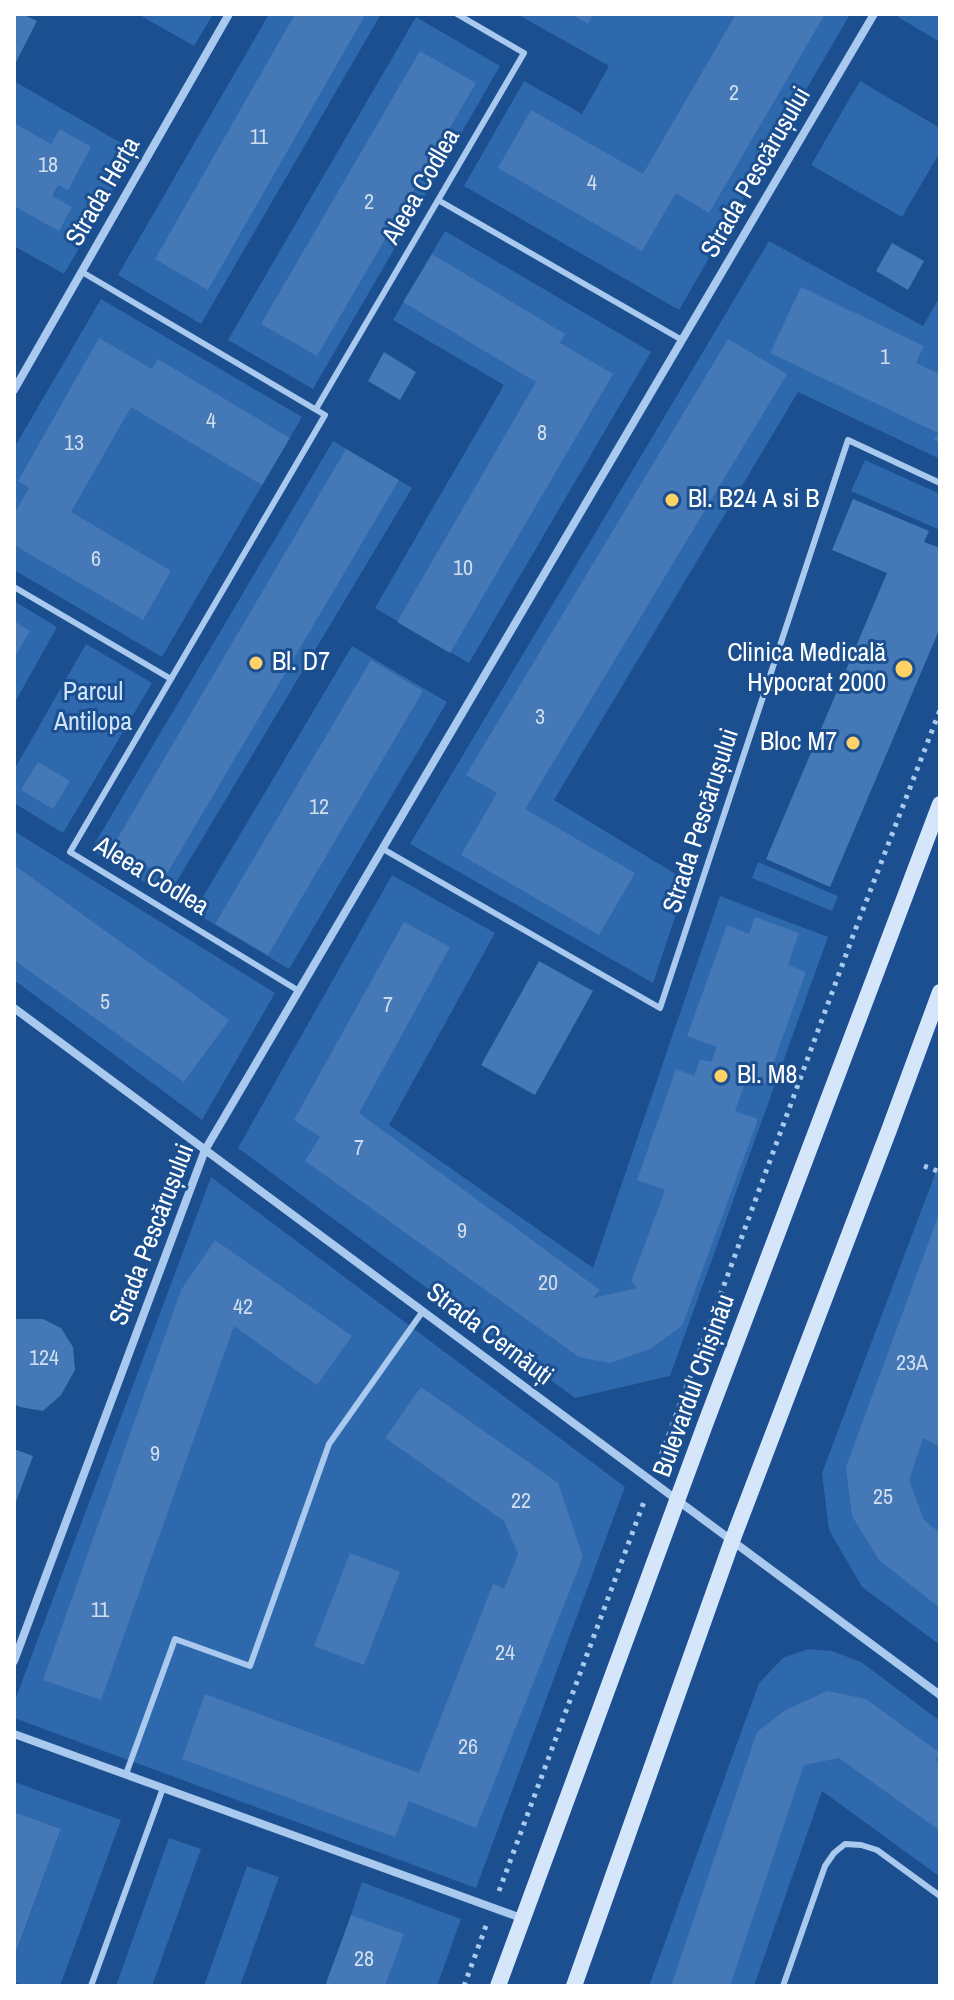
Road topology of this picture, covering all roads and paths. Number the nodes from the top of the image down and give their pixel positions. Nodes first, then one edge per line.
1 (229, 14) edge
2 (457, 14) edge
3 (874, 14) edge
4 (438, 200) junction
5 (82, 272) junction
6 (682, 340) junction
7 (14, 390) edge
8 (316, 409) junction
9 (940, 483) edge
10 (14, 587) edge
11 (171, 679) junction
12 (940, 710) edge
13 (940, 804) edge
14 (383, 849) junction
15 (299, 991) junction
16 (940, 992) edge
17 (14, 1008) edge
18 (205, 1150) junction
19 (924, 1166) dead end
20 (940, 1172) edge
21 (423, 1311) junction
22 (651, 1481) junction
23 (678, 1500) junction
24 (732, 1541) junction
25 (14, 1661) edge
26 (940, 1695) edge
27 (14, 1734) edge
28 (126, 1774) junction
29 (163, 1788) junction
30 (940, 1896) edge
31 (493, 1908) junction
32 (524, 1919) junction
33 (91, 1986) edge
34 (464, 1986) edge
35 (498, 1986) edge
36 (574, 1986) edge
37 (783, 1986) edge

1 - 5 street, Strada Herța
2 - 4 lane, Aleea Codlea
3 - 6 street, Strada Pescărușului
4 - 6 lane
4 - 8 lane, Aleea Codlea
5 - 7 street, Strada Herța
5 - 8 lane
6 - 14 street, Strada Pescărușului
8 - 11 lane, Aleea Codlea
9 - 14 lane, Strada Pescărușului
10 - 11 lane
11 - 15 lane, Aleea Codlea
12 - 22 path
13 - 23 main road, Bulevardul Chișinău
14 - 15 street, Strada Pescărușului
15 - 18 street, Strada Pescărușului
16 - 24 main road
17 - 18 street, Strada Cernăuți
18 - 21 street, Strada Cernăuți
18 - 25 street, Strada Pescărușului
19 - 20 path
21 - 22 street, Strada Cernăuți
21 - 28 lane
22 - 23 street, Strada Cernăuți
22 - 31 path
23 - 24 street, Strada Cernăuți
23 - 32 main road, Bulevardul Chișinău
24 - 26 street, Strada Cernăuți
24 - 36 main road
27 - 28 street
28 - 29 street
29 - 31 street
29 - 33 lane
30 - 37 lane
31 - 32 street
31 - 34 path
32 - 35 main road, Bulevardul Chișinău

